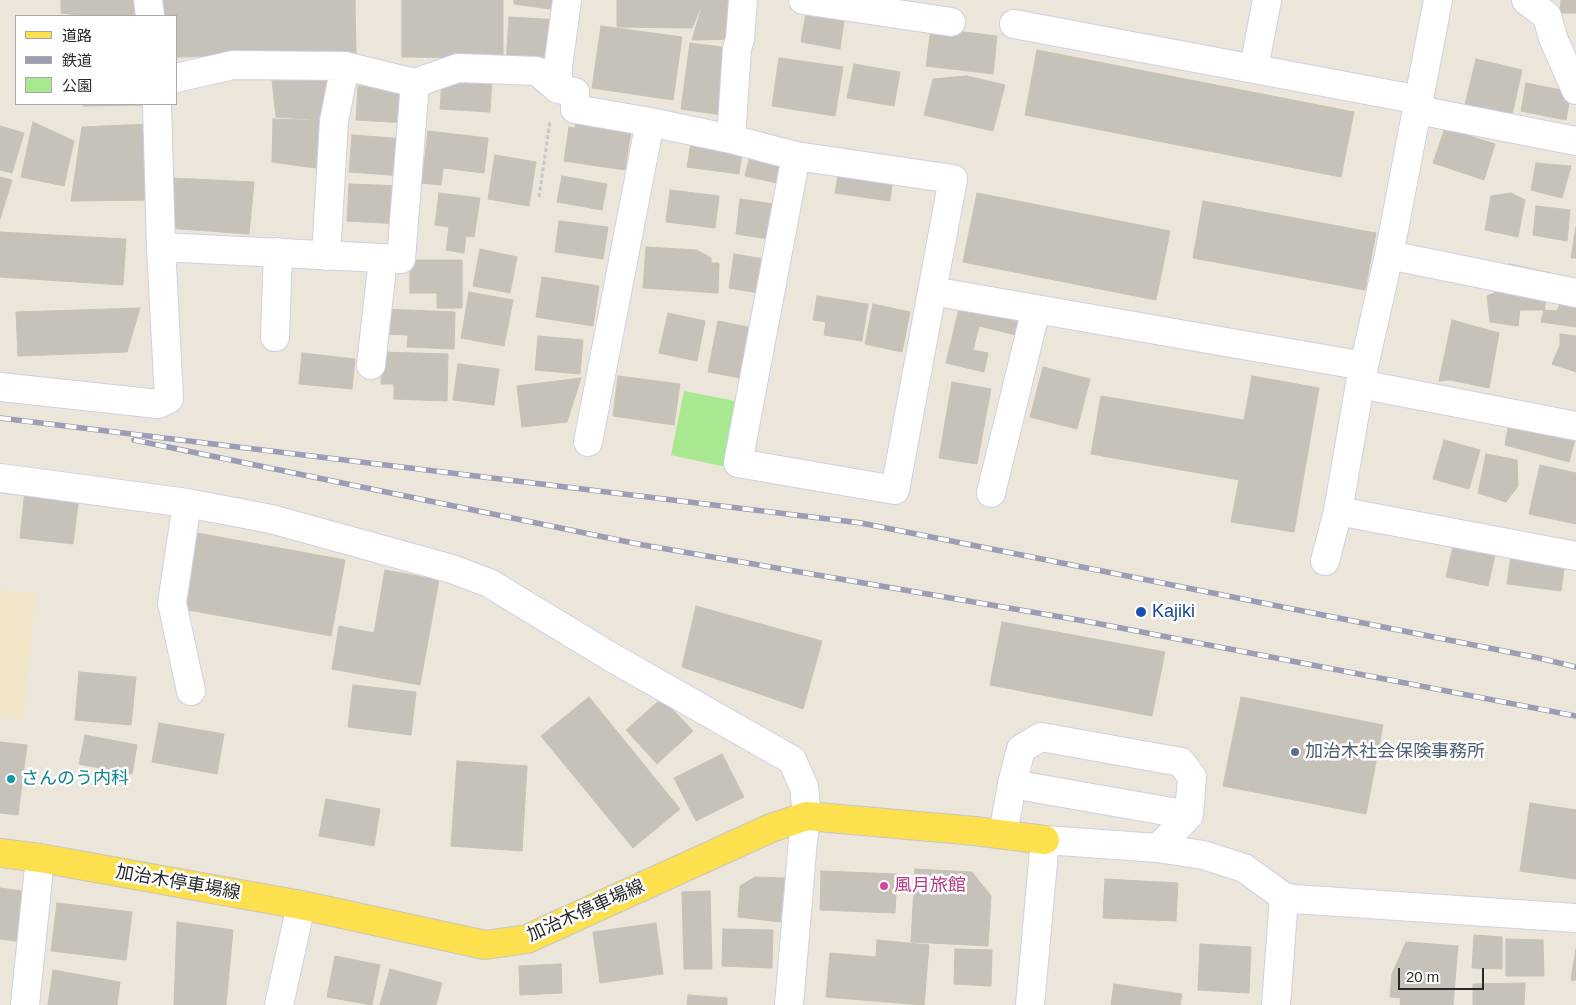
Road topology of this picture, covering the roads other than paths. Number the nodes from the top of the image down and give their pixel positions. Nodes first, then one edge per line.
1 (148, 0) edge
2 (566, 0) edge
3 (743, 0) edge
4 (803, 0) edge
5 (1267, 0) edge
6 (1438, 0) edge
7 (1526, 0) edge
8 (150, 15) edge
9 (951, 22) dead end
10 (1014, 24) dead end
11 (345, 66) junction
12 (1254, 68) junction
13 (178, 78) edge
14 (415, 83) junction
15 (558, 89) junction
16 (1576, 90) edge
17 (157, 105) edge
18 (1419, 105) junction
19 (650, 122) junction
20 (731, 139) junction
21 (1576, 141) edge
22 (796, 156) junction
23 (161, 248) junction
24 (278, 252) junction
25 (1389, 255) junction
26 (326, 256) junction
27 (383, 259) junction
28 (932, 291) junction
29 (1576, 293) edge
30 (1036, 309) junction
31 (275, 336) dead end
32 (371, 365) dead end
33 (1362, 375) junction
34 (0, 387) edge
35 (1576, 426) edge
36 (588, 442) dead end
37 (0, 478) edge
38 (991, 494) dead end
39 (187, 503) junction
40 (1338, 511) junction
41 (1576, 556) edge
42 (1325, 561) dead end
43 (191, 691) dead end
44 (1012, 784) junction
45 (1189, 814) junction
46 (807, 816) junction
47 (1003, 834) junction
48 (1045, 840) junction
49 (1158, 848) junction
50 (0, 853) edge
51 (40, 858) junction
52 (1284, 897) junction
53 (301, 905) junction
54 (1576, 918) edge
55 (25, 1005) edge
56 (278, 1005) edge
57 (789, 1005) edge
58 (1030, 1005) edge
59 (1276, 1005) edge

1 - 8 street
2 - 15 street
3 - 20 street
4 - 9 street
5 - 12 street
6 - 18 street
7 - 16 street
10 - 12 street
11 - 13 street
11 - 14 street
11 - 26 street
12 - 18 street
14 - 15 street
14 - 27 street
15 - 19 street
17 - 23 street
18 - 21 street
18 - 25 street
19 - 20 street
19 - 36 street
20 - 22 street
22 - 28 street
22 - 28 street
23 - 24 street
23 - 34 street
24 - 26 street
24 - 31 street
25 - 29 street
25 - 33 street
26 - 27 street
27 - 32 street
28 - 30 street
30 - 33 street
30 - 38 street
33 - 35 street
33 - 40 street
37 - 39 street
39 - 43 street
39 - 46 street
40 - 41 street
40 - 42 street
44 - 45 street
44 - 45 street
44 - 47 street
45 - 49 street
46 - 47 main road, 加治木停車場線
46 - 53 main road, 加治木停車場線
46 - 57 street
47 - 48 main road, 加治木停車場線
48 - 49 street
48 - 58 street
49 - 52 street
50 - 51 main road, 加治木停車場線
51 - 53 main road, 加治木停車場線
51 - 55 street
52 - 54 street
52 - 59 street
53 - 56 street

